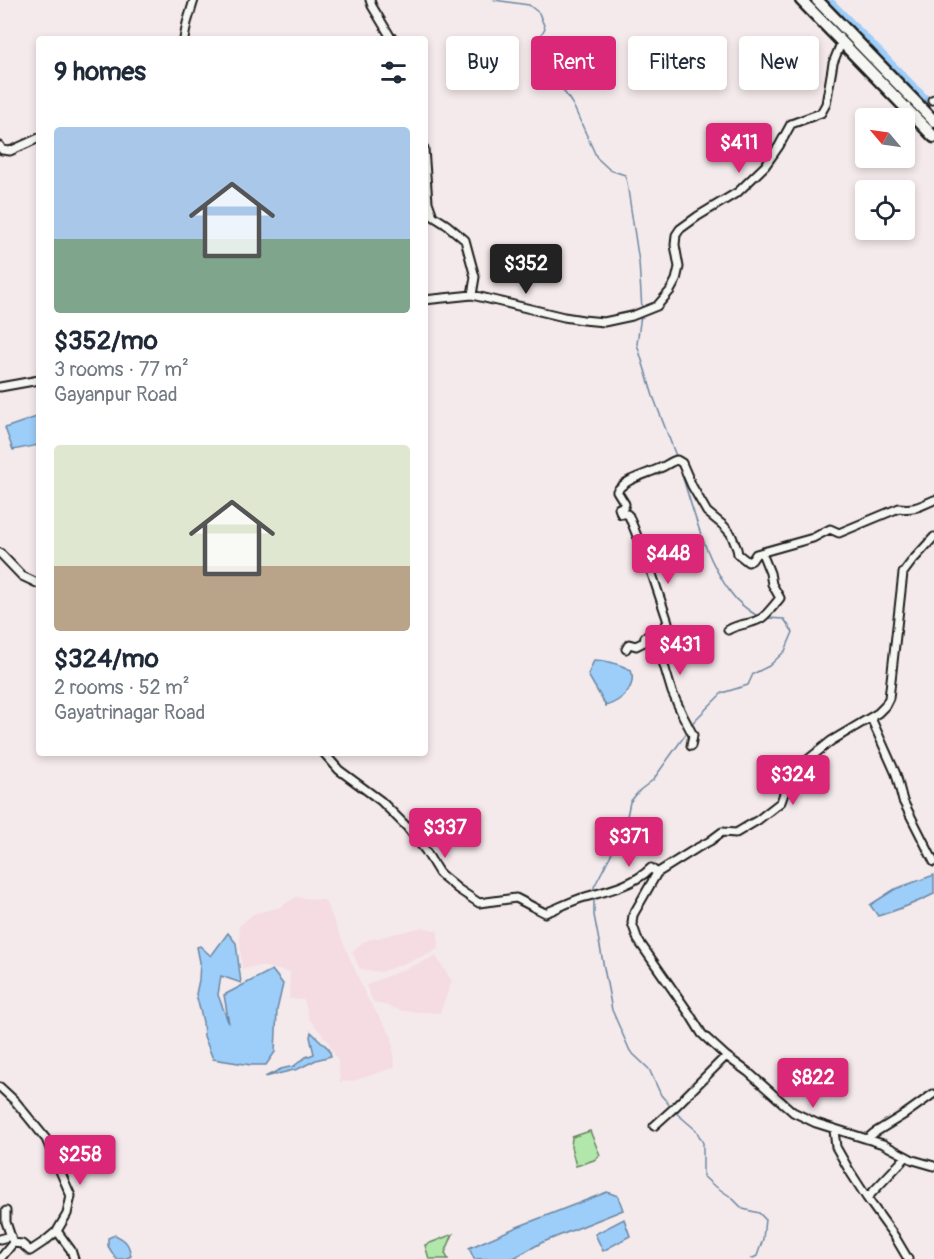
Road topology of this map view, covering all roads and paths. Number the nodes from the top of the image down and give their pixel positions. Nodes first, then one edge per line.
1 (194, 0) edge
2 (370, 0) edge
3 (801, 0) edge
4 (817, 0) edge
5 (185, 36) edge
6 (390, 36) edge
7 (842, 41) junction
8 (934, 121) edge
9 (934, 136) edge
10 (36, 139) edge
11 (0, 147) edge
12 (428, 202) edge
13 (472, 295) junction
14 (428, 300) edge
15 (36, 381) edge
16 (0, 387) edge
17 (934, 500) edge
18 (934, 537) edge
19 (0, 552) edge
20 (762, 553) junction
21 (36, 583) edge
22 (728, 630) dead end
23 (650, 635) junction
24 (626, 649) dead end
25 (871, 718) junction
26 (691, 746) dead end
27 (327, 756) edge
28 (934, 862) edge
29 (657, 873) junction
30 (726, 1056) junction
31 (0, 1087) edge
32 (933, 1094) edge
33 (654, 1126) dead end
34 (834, 1130) junction
35 (867, 1139) junction
36 (906, 1157) junction
37 (934, 1166) edge
38 (867, 1198) junction
39 (6, 1211) dead end
40 (57, 1231) junction
41 (0, 1239) edge
42 (12, 1240) junction
43 (0, 1259) edge
44 (74, 1259) edge
45 (908, 1259) edge

1 - 5 street
2 - 6 street
3 - 7 highway
4 - 8 highway
7 - 9 highway
7 - 13 street
10 - 11 street
12 - 13 street
13 - 14 street
15 - 16 street
17 - 20 street
18 - 25 street
19 - 21 street
20 - 22 street
20 - 23 street
23 - 24 street
23 - 26 street
25 - 28 street
25 - 29 street
27 - 29 street
29 - 30 street
30 - 33 street
30 - 34 street
31 - 40 street
32 - 35 street
34 - 35 street
34 - 38 street
35 - 36 street
36 - 37 street
36 - 38 street
38 - 45 street
39 - 42 street
40 - 42 street
40 - 44 street
41 - 42 street
42 - 43 street

